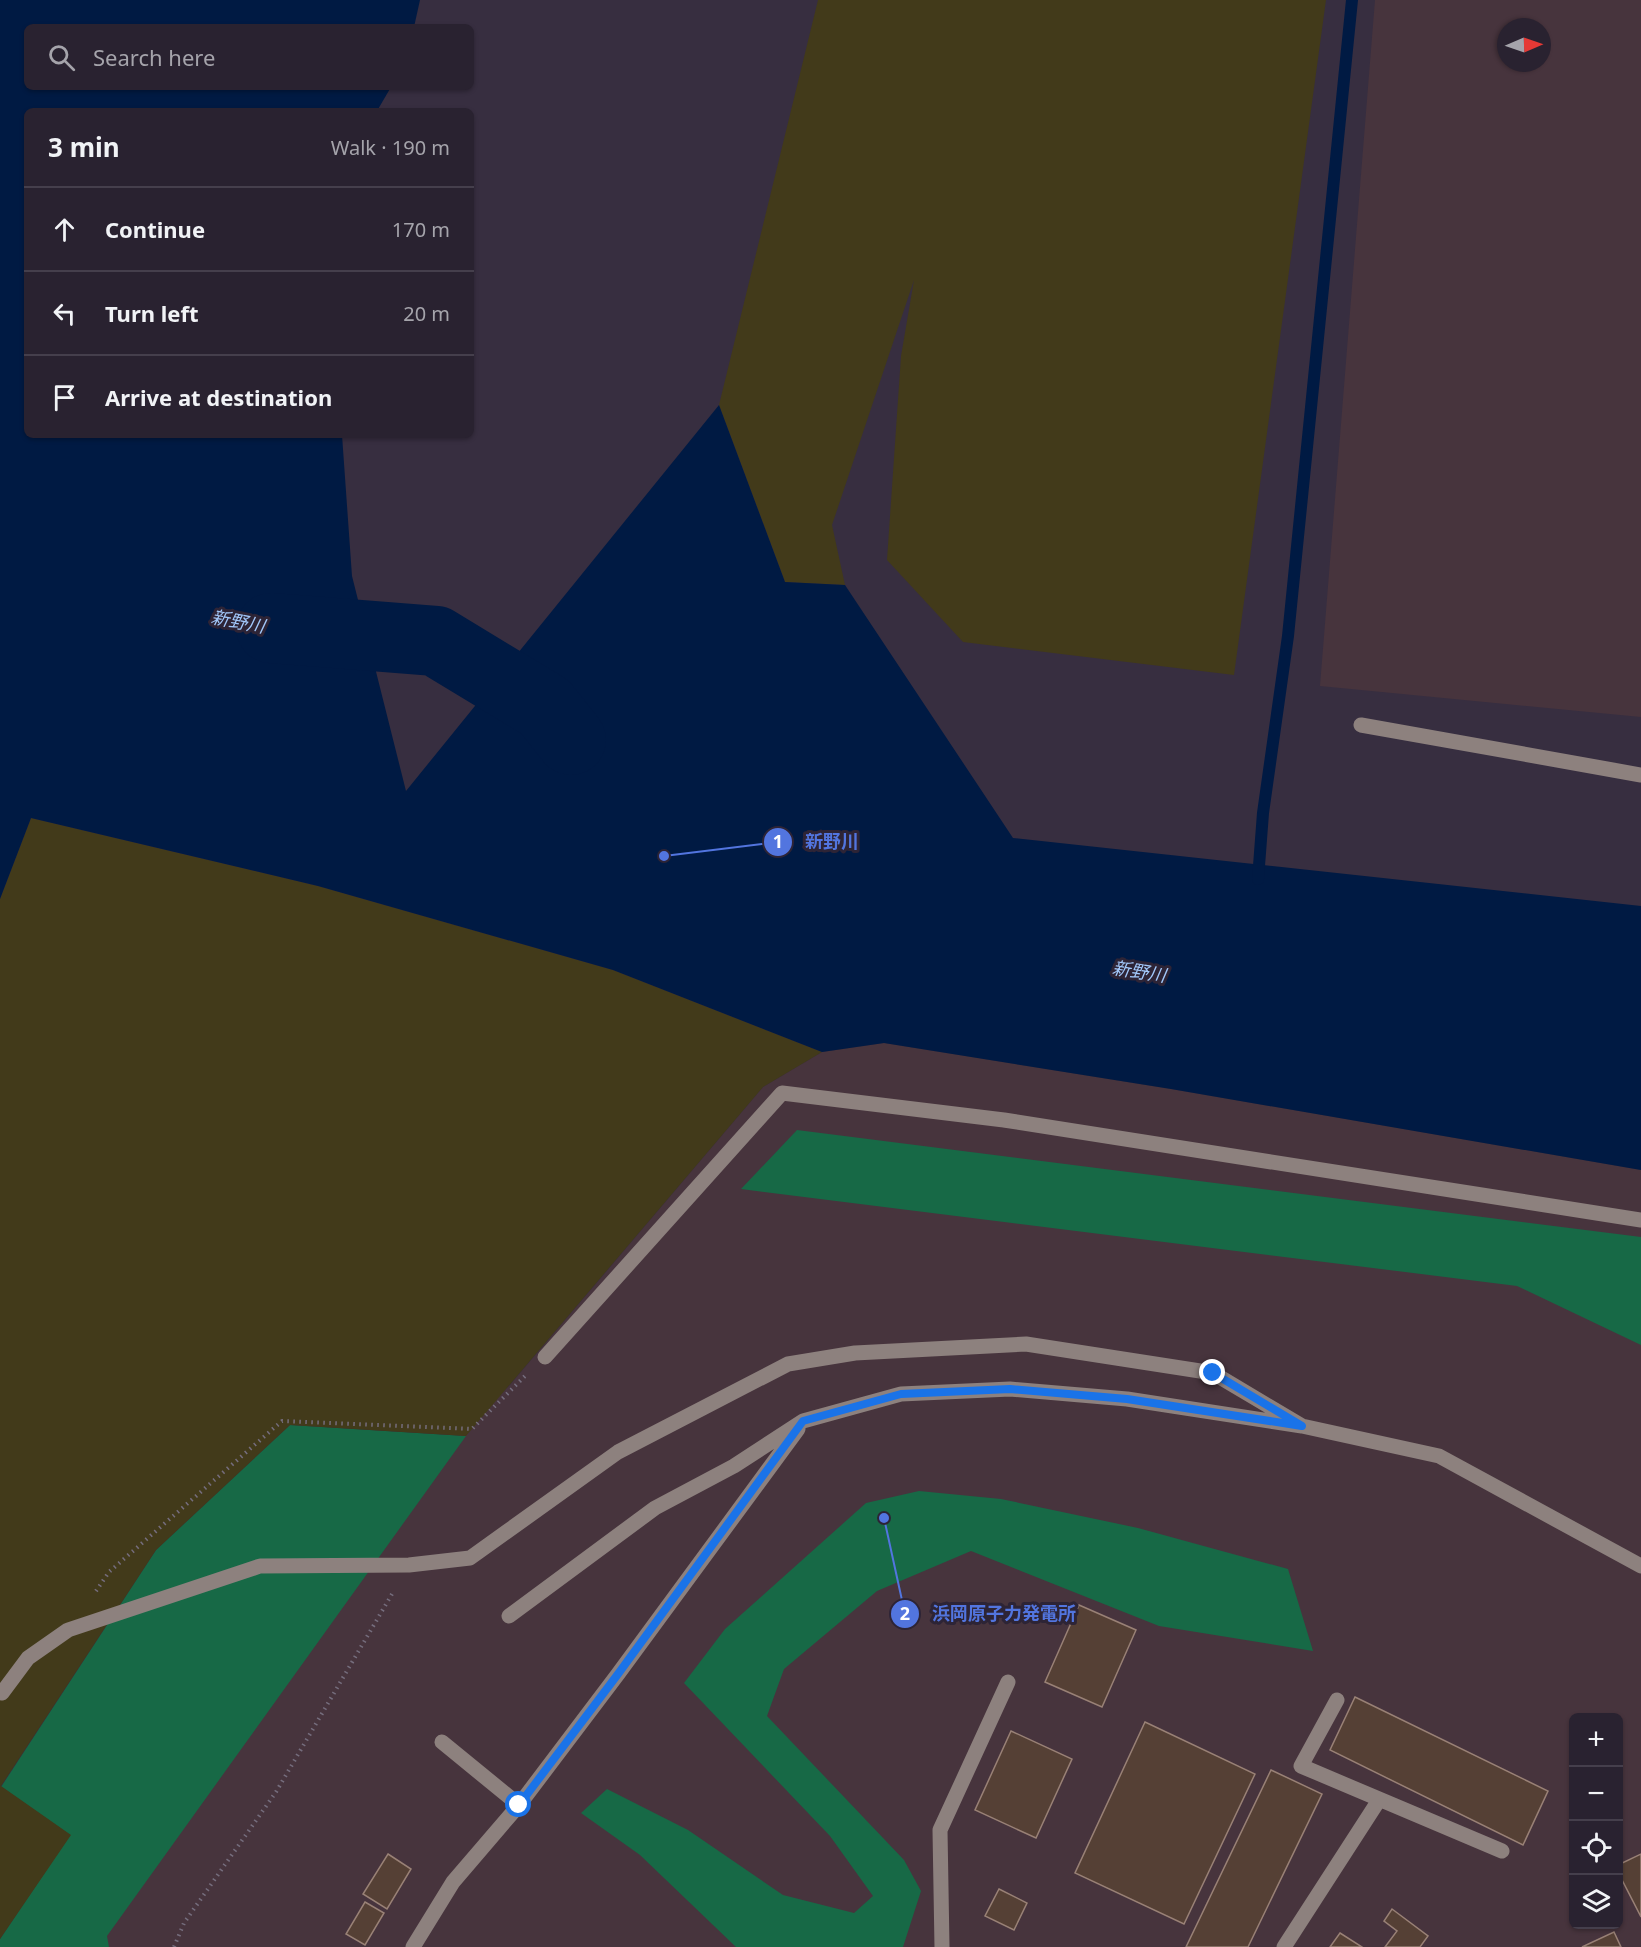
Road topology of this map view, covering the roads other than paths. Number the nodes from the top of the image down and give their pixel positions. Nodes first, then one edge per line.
1 (1361, 725) dead end
2 (1641, 775) edge
3 (1641, 1220) edge
4 (545, 1357) road end
5 (803, 1421) junction
6 (1302, 1426) junction
7 (1641, 1566) edge
8 (509, 1617) dead end
9 (1008, 1682) dead end
10 (2, 1693) dead end
11 (1337, 1700) dead end
12 (442, 1742) dead end
13 (1379, 1800) junction
14 (519, 1805) junction
15 (1502, 1851) dead end
16 (412, 1947) edge
17 (942, 1947) edge
18 (1284, 1947) edge

1 - 2 street
3 - 4 street
5 - 6 street
5 - 8 street
5 - 14 street
6 - 7 street
6 - 10 street
9 - 17 street
11 - 13 street
12 - 14 street
13 - 15 street
13 - 18 street
14 - 16 street

